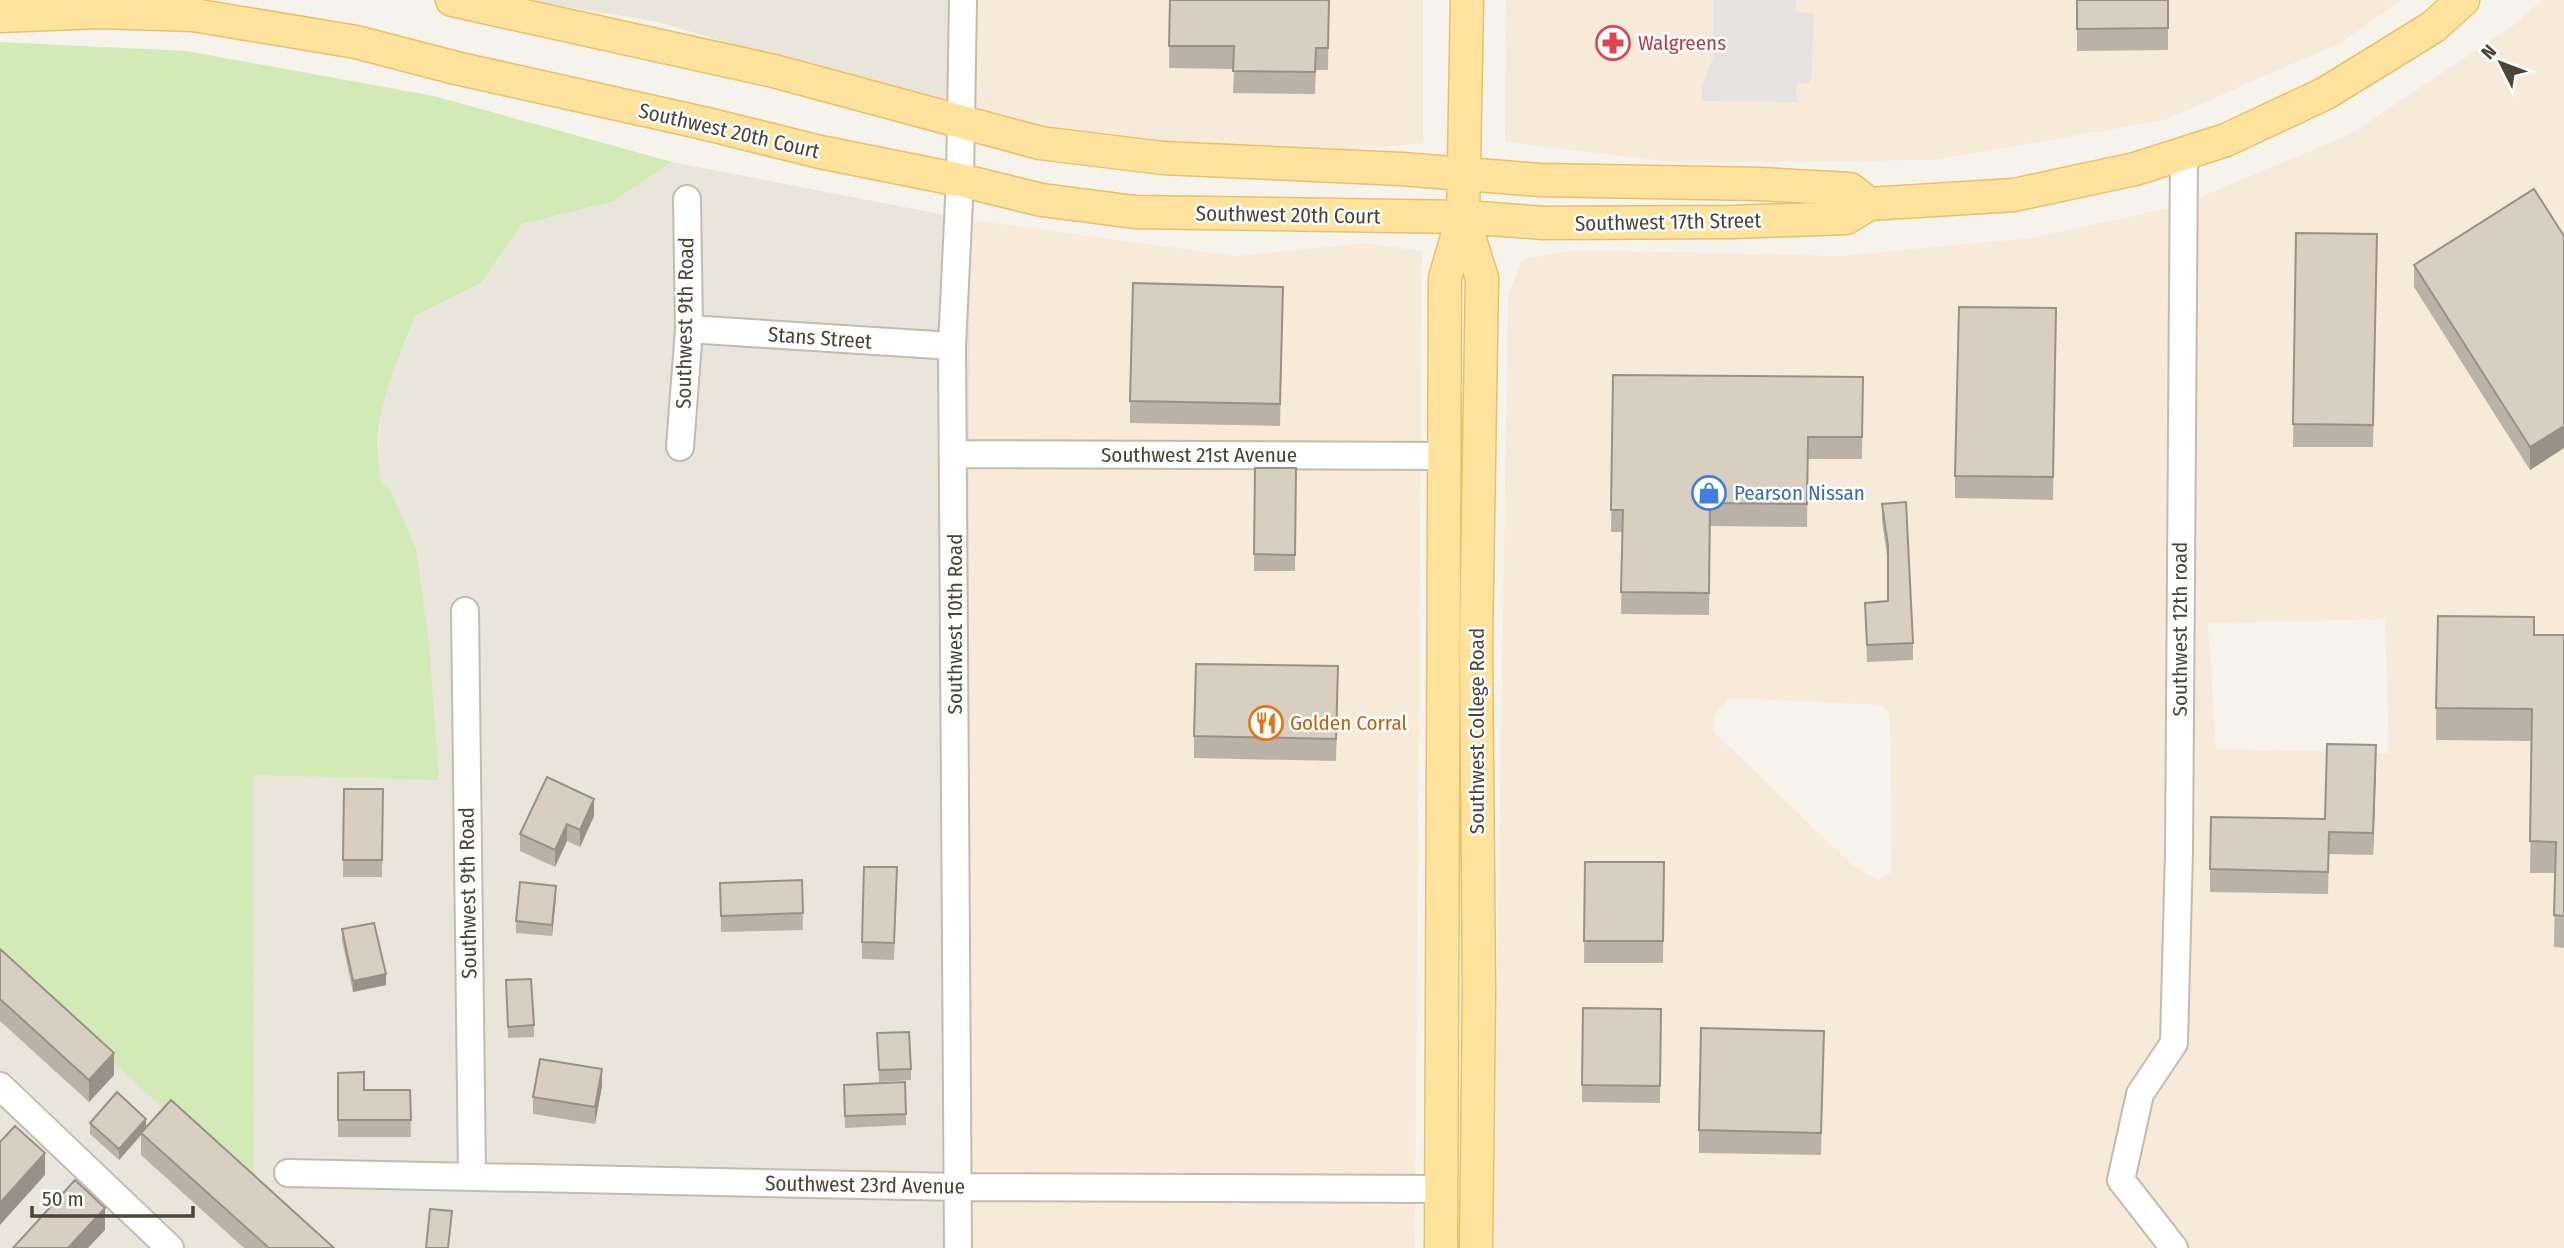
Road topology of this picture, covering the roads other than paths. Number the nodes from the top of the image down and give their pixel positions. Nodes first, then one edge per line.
1 (452, 0) edge
2 (963, 0) edge
3 (1467, 0) edge
4 (2463, 0) edge
5 (221, 10) edge
6 (0, 16) edge
7 (961, 121) junction
8 (2184, 154) junction
9 (1465, 174) junction
10 (960, 180) junction
11 (687, 199) dead end
12 (1869, 204) junction
13 (1463, 217) junction
14 (689, 329) junction
15 (952, 346) junction
16 (680, 447) dead end
17 (954, 454) junction
18 (1444, 456) junction
19 (465, 611) dead end
20 (1, 1089) edge
21 (288, 1173) dead end
22 (472, 1175) junction
23 (958, 1187) junction
24 (1442, 1189) junction
25 (160, 1245) edge
26 (958, 1248) edge
27 (1441, 1248) edge
28 (1476, 1248) edge
29 (2174, 1248) edge

1 - 7 main road
2 - 7 street, Southwest 10th Road
3 - 9 main road, Southwest College Road
4 - 8 main road, Southwest 17th Street
5 - 6 main road, Southwest 20th Court
5 - 10 main road, Southwest 20th Court
7 - 9 main road
7 - 10 street, Southwest 10th Road
8 - 12 main road, Southwest 17th Street
8 - 29 street, Southwest 12th road
9 - 12 main road, Southwest 17th Street
9 - 13 main road, Southwest College Road
10 - 13 main road, Southwest 20th Court
10 - 15 street, Southwest 10th Road
11 - 14 street, Southwest 9th Road
12 - 13 main road, Southwest 17th Street
13 - 18 main road, Southwest College Road
13 - 28 main road, Southwest College Road
14 - 15 street, Stans Street
14 - 16 street, Southwest 9th Road
15 - 17 street, Southwest 10th Road
17 - 18 street, Southwest 21st Avenue
17 - 23 street, Southwest 10th Road
18 - 24 main road, Southwest College Road
19 - 22 street, Southwest 9th Road
20 - 25 street
21 - 22 street, Southwest 23rd Avenue
22 - 23 street, Southwest 23rd Avenue
23 - 24 street, Southwest 23rd Avenue
23 - 26 street, Southwest 10th Road
24 - 27 main road, Southwest College Road

